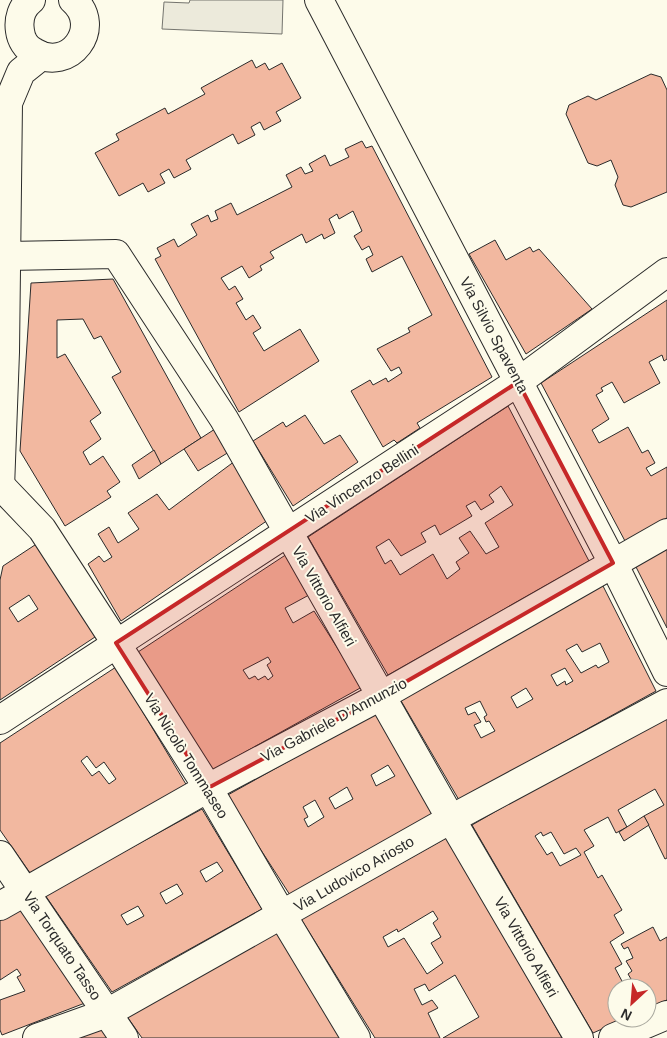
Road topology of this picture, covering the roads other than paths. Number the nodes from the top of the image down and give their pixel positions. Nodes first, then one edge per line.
1 (319, 0) edge
2 (29, 1) edge
3 (78, 2) edge
4 (10, 38) edge
5 (41, 56) junction
6 (7, 256) junction
7 (667, 272) edge
8 (518, 382) junction
9 (0, 486) edge
10 (288, 533) junction
11 (667, 533) edge
12 (614, 563) junction
13 (116, 643) junction
14 (667, 672) edge
15 (382, 696) junction
16 (667, 703) edge
17 (0, 720) edge
18 (208, 788) junction
19 (451, 819) junction
20 (0, 855) edge
21 (26, 891) junction
22 (0, 906) edge
23 (282, 915) junction
24 (107, 1013) junction
25 (667, 1015) edge
26 (37, 1038) edge
27 (124, 1038) edge
28 (356, 1038) edge
29 (579, 1038) edge
30 (613, 1038) edge

1 - 8 street, Via Silvio Spaventa
2 - 4 street
3 - 5 street
4 - 5 street
5 - 6 street
6 - 9 street
6 - 10 street, Via Vittorio Alfieri
7 - 8 street, Via Vincenzo Bellini
8 - 10 street, Via Vincenzo Bellini
8 - 12 street, Via Silvio Spaventa
9 - 13 street, Via Nicolò Tommaseo
10 - 13 street, Via Vincenzo Bellini
10 - 15 street, Via Vittorio Alfieri
11 - 12 street, Via Gabriele D'Annunzio
12 - 14 street, Via Silvio Spaventa
12 - 15 street, Via Gabriele D'Annunzio
13 - 17 street, Via Vincenzo Bellini
13 - 18 street, Via Nicolò Tommaseo
15 - 18 street, Via Gabriele D'Annunzio
15 - 19 street, Via Vittorio Alfieri
16 - 19 street, Via Ludovico Ariosto
18 - 21 street, Via Gabriele D'Annunzio
18 - 23 street, Via Nicolò Tommaseo
19 - 23 street, Via Ludovico Ariosto
19 - 29 street, Via Vittorio Alfieri
20 - 21 street, Via Torquato Tasso
21 - 22 street, Via Gabriele D'Annunzio
21 - 24 street, Via Torquato Tasso
23 - 24 street, Via Ludovico Ariosto
23 - 28 street, Via Nicolò Tommaseo
24 - 26 street, Via Ludovico Ariosto
24 - 27 street, Via Torquato Tasso
25 - 30 street

